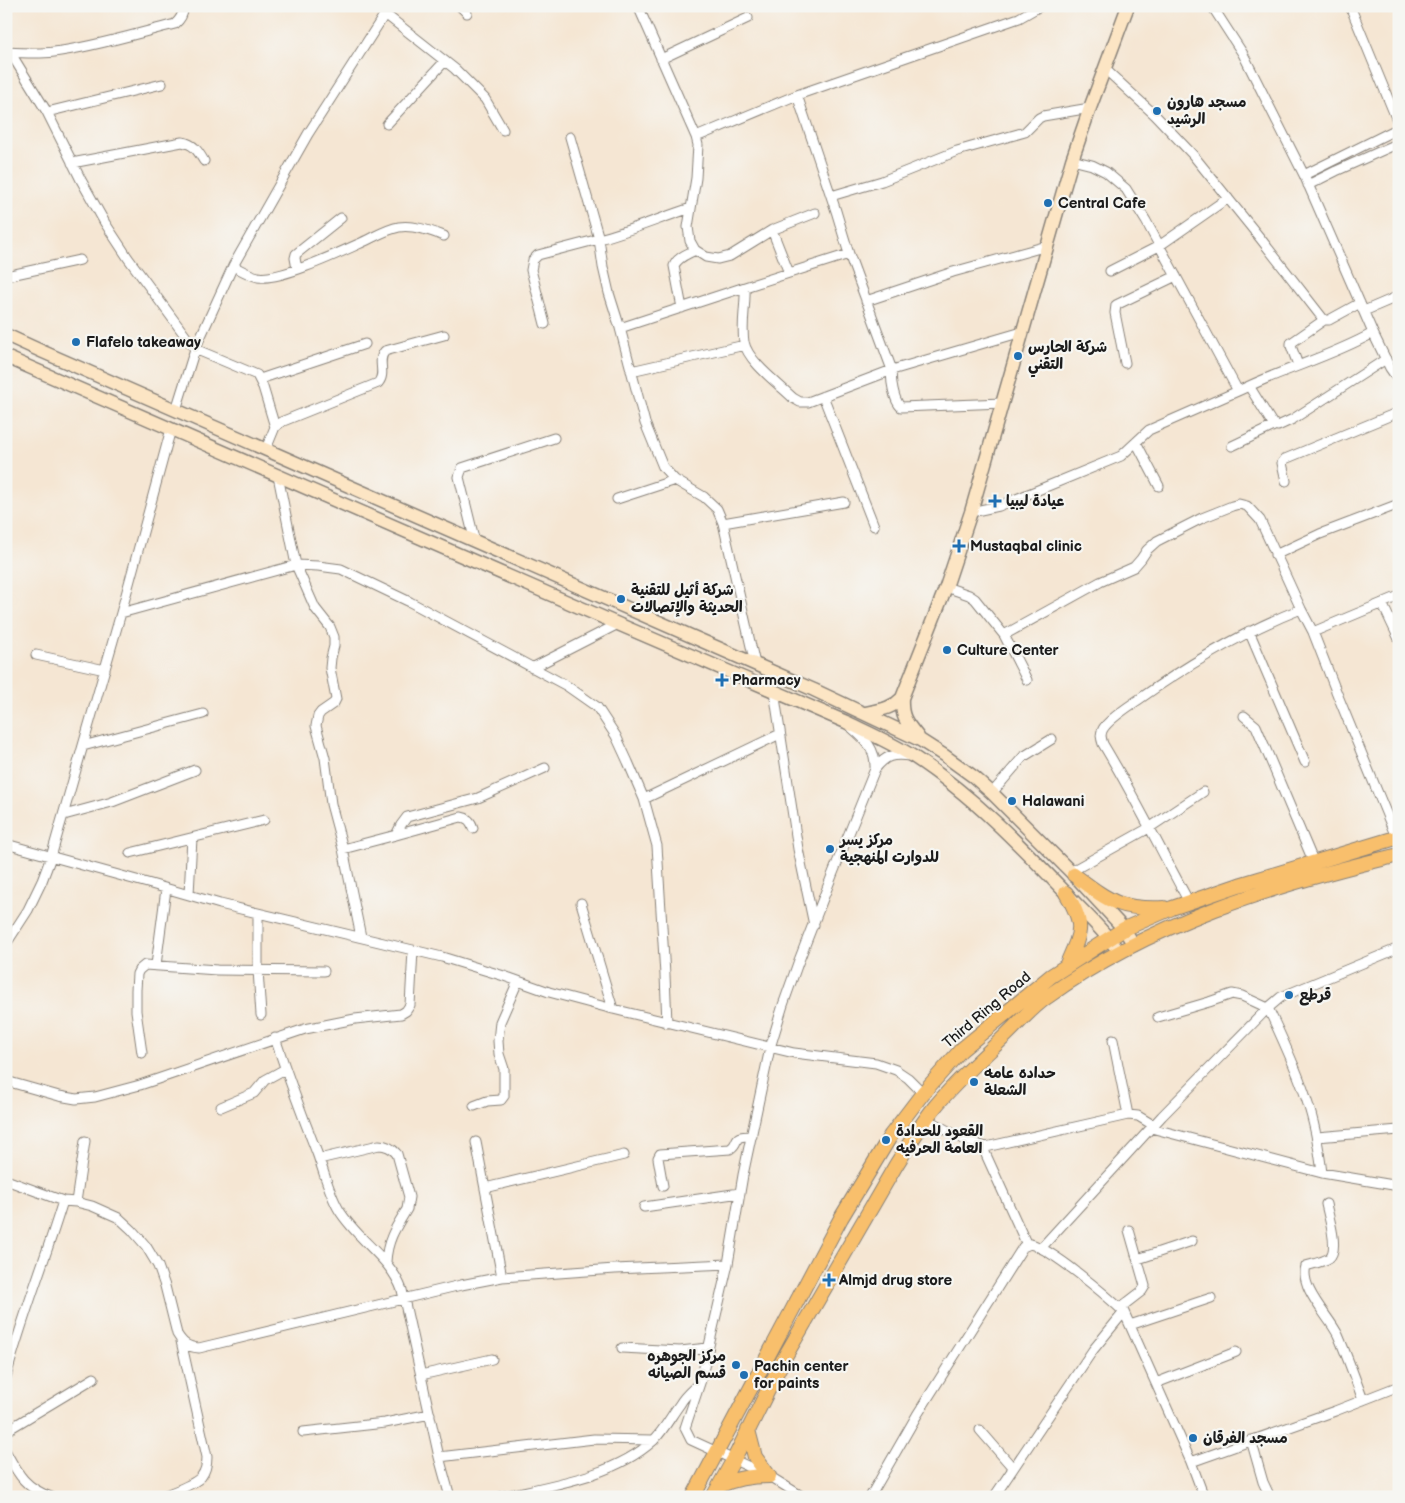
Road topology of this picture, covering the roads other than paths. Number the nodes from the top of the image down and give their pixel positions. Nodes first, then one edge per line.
1 (184, 6) edge
2 (374, 6) edge
3 (390, 6) edge
4 (638, 6) edge
5 (1040, 6) edge
6 (1128, 6) edge
7 (1212, 6) edge
8 (1350, 6) edge
9 (384, 14) junction
10 (748, 18) dead end
11 (8, 52) edge
12 (661, 59) junction
13 (445, 61) junction
14 (1105, 69) junction
15 (162, 84) dead end
16 (797, 95) junction
17 (1090, 108) junction
18 (47, 112) junction
19 (387, 124) dead end
20 (1399, 126) edge
21 (503, 130) dead end
22 (570, 137) dead end
23 (696, 137) junction
24 (1399, 142) edge
25 (204, 160) dead end
26 (1072, 160) junction
27 (72, 163) junction
28 (1304, 175) junction
29 (1308, 185) junction
30 (831, 196) junction
31 (1228, 198) junction
32 (691, 208) junction
33 (815, 213) dead end
34 (341, 218) dead end
35 (772, 230) junction
36 (444, 236) dead end
37 (599, 240) junction
38 (1047, 246) junction
39 (1159, 246) junction
40 (695, 250) junction
41 (849, 254) junction
42 (80, 260) dead end
43 (233, 266) junction
44 (297, 269) junction
45 (1110, 271) dead end
46 (789, 273) junction
47 (6, 276) edge
48 (1176, 276) junction
49 (745, 287) junction
50 (1399, 296) edge
51 (866, 301) junction
52 (1362, 307) junction
53 (682, 308) junction
54 (1324, 320) junction
55 (545, 324) dead end
56 (620, 328) junction
57 (1022, 332) junction
58 (1373, 333) junction
59 (6, 335) edge
60 (444, 335) dead end
61 (364, 344) dead end
62 (744, 345) junction
63 (195, 349) junction
64 (6, 357) edge
65 (1386, 359) junction
66 (1125, 363) dead end
67 (1298, 365) junction
68 (892, 370) junction
69 (631, 371) junction
70 (260, 379) junction
71 (1399, 380) edge
72 (1249, 386) junction
73 (1238, 391) junction
74 (823, 396) junction
75 (1003, 403) junction
76 (176, 410) junction
77 (1399, 412) edge
78 (1274, 426) junction
79 (274, 427) junction
80 (171, 429) junction
81 (554, 438) dead end
82 (1136, 442) junction
83 (1232, 446) dead end
84 (266, 449) junction
85 (278, 476) junction
86 (676, 480) junction
87 (1286, 481) dead end
88 (1159, 486) dead end
89 (617, 499) dead end
90 (844, 502) dead end
91 (1399, 504) edge
92 (971, 512) junction
93 (723, 523) junction
94 (874, 526) dead end
95 (475, 542) junction
96 (1275, 555) junction
97 (296, 565) junction
98 (542, 572) junction
99 (946, 587) junction
100 (536, 588) junction
101 (1399, 596) edge
102 (1382, 603) junction
103 (1301, 609) junction
104 (121, 613) junction
105 (618, 624) junction
106 (1249, 631) junction
107 (1313, 632) junction
108 (1004, 635) junction
109 (1399, 639) edge
110 (36, 654) dead end
111 (755, 664) junction
112 (532, 668) junction
113 (105, 670) junction
114 (1027, 680) dead end
115 (774, 691) junction
116 (902, 698) junction
117 (865, 713) junction
118 (203, 714) dead end
119 (1244, 716) dead end
120 (846, 722) junction
121 (780, 734) junction
122 (920, 740) junction
123 (1052, 740) dead end
124 (83, 746) junction
125 (913, 757) junction
126 (1305, 762) dead end
127 (544, 768) dead end
128 (875, 769) junction
129 (195, 770) dead end
130 (1203, 792) dead end
131 (992, 793) junction
132 (644, 799) junction
133 (64, 815) junction
134 (264, 820) dead end
135 (473, 828) dead end
136 (1149, 828) junction
137 (396, 835) junction
138 (1397, 837) edge
139 (192, 838) junction
140 (6, 844) edge
141 (343, 848) junction
142 (130, 853) dead end
143 (1399, 855) edge
144 (51, 857) junction
145 (1314, 863) junction
146 (1072, 874) junction
147 (166, 889) junction
148 (1066, 893) junction
149 (189, 894) junction
150 (1190, 902) junction
151 (582, 903) dead end
152 (1172, 908) junction
153 (258, 914) junction
154 (814, 925) junction
155 (1124, 930) junction
156 (361, 937) junction
157 (1109, 938) junction
158 (6, 944) edge
159 (1134, 945) junction
160 (1399, 948) edge
161 (413, 950) junction
162 (1119, 952) junction
163 (156, 965) junction
164 (1065, 967) junction
165 (258, 970) junction
166 (324, 971) dead end
167 (518, 981) junction
168 (1268, 1008) junction
169 (613, 1009) junction
170 (261, 1015) dead end
171 (1158, 1017) dead end
172 (667, 1023) junction
173 (275, 1038) junction
174 (1113, 1040) dead end
175 (770, 1048) junction
176 (142, 1052) dead end
177 (285, 1069) junction
178 (6, 1081) edge
179 (923, 1093) junction
180 (474, 1106) dead end
181 (221, 1107) dead end
182 (1128, 1115) junction
183 (926, 1119) junction
184 (1152, 1127) junction
185 (1399, 1130) edge
186 (752, 1136) junction
187 (1317, 1137) junction
188 (85, 1141) dead end
189 (476, 1142) dead end
190 (982, 1146) junction
191 (624, 1155) dead end
192 (319, 1159) junction
193 (1322, 1172) junction
194 (6, 1180) edge
195 (663, 1186) dead end
196 (1399, 1186) edge
197 (485, 1188) junction
198 (740, 1193) junction
199 (63, 1201) junction
200 (76, 1202) junction
201 (1326, 1204) dead end
202 (644, 1207) dead end
203 (1128, 1230) dead end
204 (1192, 1241) dead end
205 (1027, 1245) junction
206 (1041, 1248) junction
207 (1138, 1259) junction
208 (386, 1262) junction
209 (728, 1264) junction
210 (502, 1277) junction
211 (1212, 1298) dead end
212 (404, 1299) junction
213 (1122, 1310) junction
214 (1130, 1325) junction
215 (181, 1340) junction
216 (622, 1348) dead end
217 (708, 1348) junction
218 (1236, 1352) dead end
219 (492, 1359) dead end
220 (421, 1375) junction
221 (6, 1377) edge
222 (94, 1378) dead end
223 (701, 1380) junction
224 (1156, 1383) junction
225 (1399, 1386) edge
226 (1363, 1400) junction
227 (430, 1414) junction
228 (748, 1430) junction
229 (980, 1430) dead end
230 (6, 1431) edge
231 (303, 1432) dead end
232 (654, 1440) junction
233 (1251, 1440) junction
234 (6, 1452) edge
235 (718, 1452) junction
236 (439, 1457) junction
237 (734, 1459) junction
238 (1191, 1462) junction
239 (1013, 1468) junction
240 (768, 1476) junction
241 (716, 1492) edge
242 (51, 1497) edge
243 (161, 1497) edge
244 (450, 1497) edge
245 (500, 1497) edge
246 (693, 1497) edge
247 (803, 1497) edge
248 (870, 1497) edge
249 (994, 1497) edge
250 (1204, 1497) edge
251 (1270, 1497) edge

1 - 11 street
2 - 9 street
3 - 9 street
4 - 12 street
5 - 16 street
6 - 14 main road
7 - 28 street
8 - 20 street
9 - 13 street
9 - 43 street
10 - 12 street
11 - 18 street
12 - 23 street
13 - 19 street
13 - 21 street
14 - 17 main road
14 - 31 street
15 - 18 street
16 - 23 street
16 - 30 street
17 - 26 main road
17 - 30 street
18 - 27 street
20 - 28 street
22 - 37 street
23 - 32 street
24 - 29 street
25 - 27 street
26 - 38 main road
26 - 39 street
27 - 63 street
28 - 29 street
29 - 52 street
30 - 41 street
31 - 39 street
31 - 54 street
32 - 37 street
32 - 40 street
33 - 35 street
34 - 44 street
35 - 40 street
35 - 46 street
36 - 44 street
37 - 55 street
37 - 56 street
38 - 51 street
38 - 57 main road
39 - 45 street
39 - 48 street
40 - 53 street
41 - 46 street
41 - 51 street
42 - 47 street
43 - 44 street
43 - 63 street
46 - 49 street
48 - 66 street
48 - 73 street
49 - 53 street
49 - 62 street
50 - 52 street
51 - 68 street
52 - 54 street
52 - 58 street
53 - 56 street
54 - 67 street
56 - 69 street
57 - 68 street
57 - 75 main road
58 - 65 street
58 - 67 street
59 - 76 main road
60 - 79 street
61 - 70 street
62 - 69 street
62 - 74 street
63 - 70 street
63 - 76 street
64 - 80 main road
65 - 71 street
65 - 78 street
67 - 72 street
68 - 74 street
68 - 75 street
69 - 86 street
70 - 79 street
72 - 73 street
72 - 78 street
73 - 82 street
74 - 94 street
75 - 92 main road
76 - 84 main road
77 - 87 street
78 - 83 street
79 - 84 street
80 - 85 main road
80 - 104 street
81 - 95 street
82 - 88 street
82 - 92 street
84 - 95 main road
85 - 97 street
85 - 100 main road
86 - 89 street
86 - 93 street
90 - 93 street
91 - 96 street
92 - 99 main road
93 - 111 street
95 - 98 main road
96 - 103 street
96 - 108 street
97 - 104 street
97 - 112 street
97 - 141 street
98 - 100 main road
98 - 111 main road
99 - 108 street
99 - 116 main road
100 - 105 main road
101 - 102 street
102 - 107 street
102 - 109 street
103 - 106 street
103 - 107 street
104 - 113 street
105 - 112 street
105 - 115 main road
106 - 126 street
106 - 136 street
107 - 138 street
108 - 114 street
110 - 113 street
111 - 117 main road
112 - 132 street
113 - 124 street
115 - 120 main road
115 - 121 street
116 - 117 main road
116 - 122 main road
117 - 122 main road
118 - 124 street
119 - 145 street
120 - 125 main road
120 - 128 street
121 - 132 street
121 - 154 street
122 - 131 main road
123 - 131 street
124 - 133 street
125 - 128 street
125 - 148 main road
127 - 137 street
128 - 154 street
129 - 133 street
130 - 136 street
131 - 146 main road
132 - 172 street
133 - 144 street
134 - 139 street
135 - 137 street
136 - 146 street
136 - 150 street
137 - 141 street
138 - 145 main road, Third Ring Road
139 - 142 street
139 - 149 street
140 - 144 street
141 - 156 street
143 - 159 main road, Third Ring Road
144 - 147 street
144 - 158 street
145 - 150 main road, Third Ring Road
146 - 152 main road
146 - 155 main road
147 - 149 street
147 - 163 street
148 - 157 main road
148 - 164 main road
149 - 153 street
150 - 152 main road, Third Ring Road
151 - 169 street
152 - 155 main road, Third Ring Road
153 - 156 street
153 - 165 street
154 - 175 street
155 - 157 main road, Third Ring Road
155 - 159 main road
156 - 161 street
157 - 162 main road
157 - 164 main road, Third Ring Road
159 - 162 main road, Third Ring Road
160 - 168 street
161 - 167 street
161 - 173 street
162 - 183 main road, Third Ring Road
163 - 165 street
163 - 176 street
164 - 179 main road, Third Ring Road
165 - 166 street
165 - 170 street
167 - 169 street
167 - 180 street
168 - 171 street
168 - 184 street
168 - 187 street
169 - 172 street
172 - 175 street
173 - 177 street
173 - 178 street
174 - 182 street
175 - 179 street
175 - 186 street
177 - 181 street
177 - 192 street
179 - 235 main road, Third Ring Road
182 - 184 street
182 - 190 street
183 - 190 street
183 - 228 main road, Third Ring Road
184 - 193 street
184 - 206 street
185 - 187 street
186 - 195 street
186 - 198 street
187 - 193 street
188 - 200 street
189 - 197 street
190 - 205 street
191 - 197 street
192 - 208 street
192 - 208 street
193 - 196 street
194 - 199 street
197 - 210 street
198 - 202 street
198 - 209 street
199 - 200 street
199 - 221 street
200 - 215 street
201 - 226 street
203 - 207 street
204 - 207 street
205 - 206 street
205 - 248 street
206 - 213 street
207 - 213 street
208 - 212 street
209 - 210 street
209 - 217 street
210 - 212 street
211 - 214 street
212 - 215 street
212 - 220 street
213 - 214 street
213 - 239 street
214 - 224 street
215 - 243 street
216 - 217 street
217 - 223 street
218 - 224 street
219 - 220 street
220 - 227 street
222 - 230 street
223 - 232 street
223 - 235 street
224 - 238 street
225 - 226 street
226 - 233 street
227 - 231 street
227 - 236 street
228 - 237 main road, Third Ring Road
228 - 240 main road
229 - 239 street
232 - 236 street
232 - 245 street
233 - 238 street
233 - 251 street
234 - 242 street
235 - 237 street
235 - 246 main road, Third Ring Road
236 - 244 street
237 - 240 street
237 - 241 main road, Third Ring Road
238 - 250 street
239 - 249 street
240 - 241 main road
240 - 247 street

